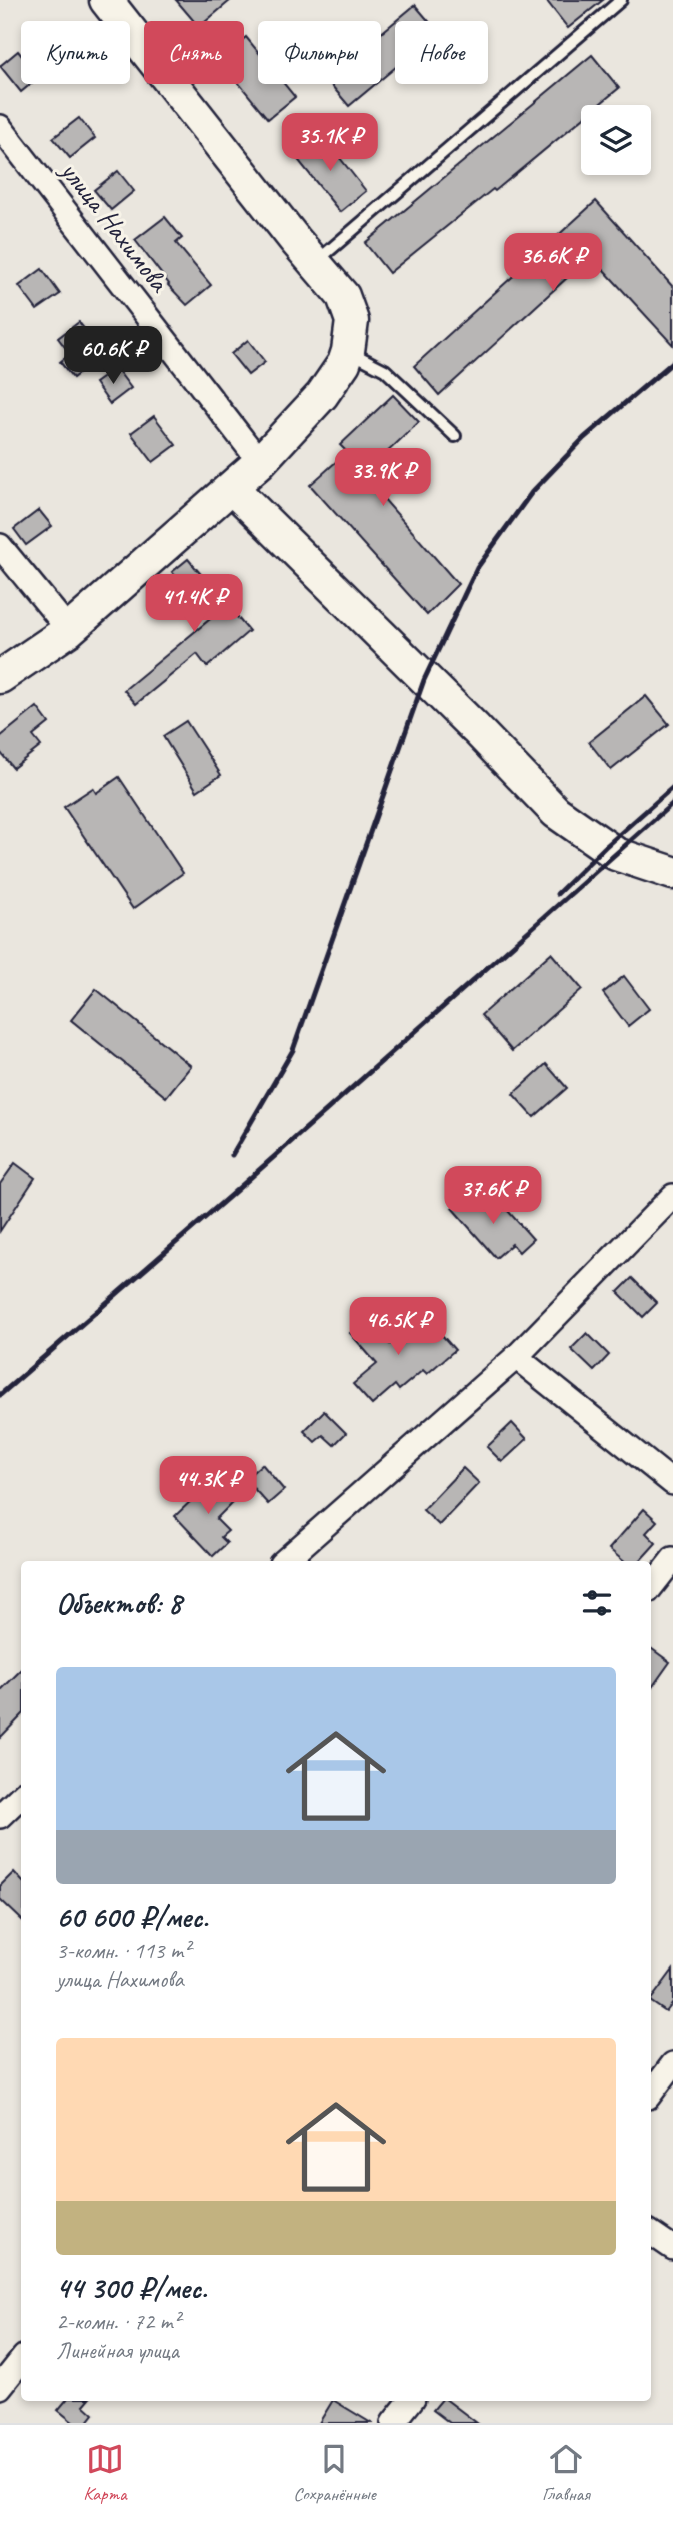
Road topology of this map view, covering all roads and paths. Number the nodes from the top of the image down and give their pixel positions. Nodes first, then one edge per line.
1 (106, 0) edge
2 (621, 0) edge
3 (0, 127) edge
4 (314, 262) junction
5 (348, 351) junction
6 (455, 436) dead end
7 (260, 462) junction
8 (232, 488) junction
9 (0, 547) edge
10 (69, 630) junction
11 (0, 677) edge
12 (673, 873) edge
13 (673, 1196) edge
14 (516, 1357) junction
15 (673, 1483) edge
16 (673, 1559) edge
17 (284, 1561) edge
18 (651, 1587) edge
19 (21, 1796) edge
20 (0, 1816) edge
21 (673, 2064) edge
22 (651, 2093) edge
23 (651, 2233) edge
24 (673, 2248) edge
25 (21, 2361) edge
26 (0, 2387) edge
27 (411, 2401) edge
28 (393, 2423) edge

1 - 4 main road
2 - 4 lane
3 - 7 street, улица Нахимова
4 - 5 main road
5 - 6 lane
5 - 7 main road
7 - 8 main road
8 - 10 main road
8 - 12 main road
9 - 10 street
10 - 11 main road
13 - 14 street
14 - 15 street
14 - 17 street
16 - 18 street
19 - 20 street
21 - 22 street
23 - 24 street
25 - 26 street
27 - 28 street

